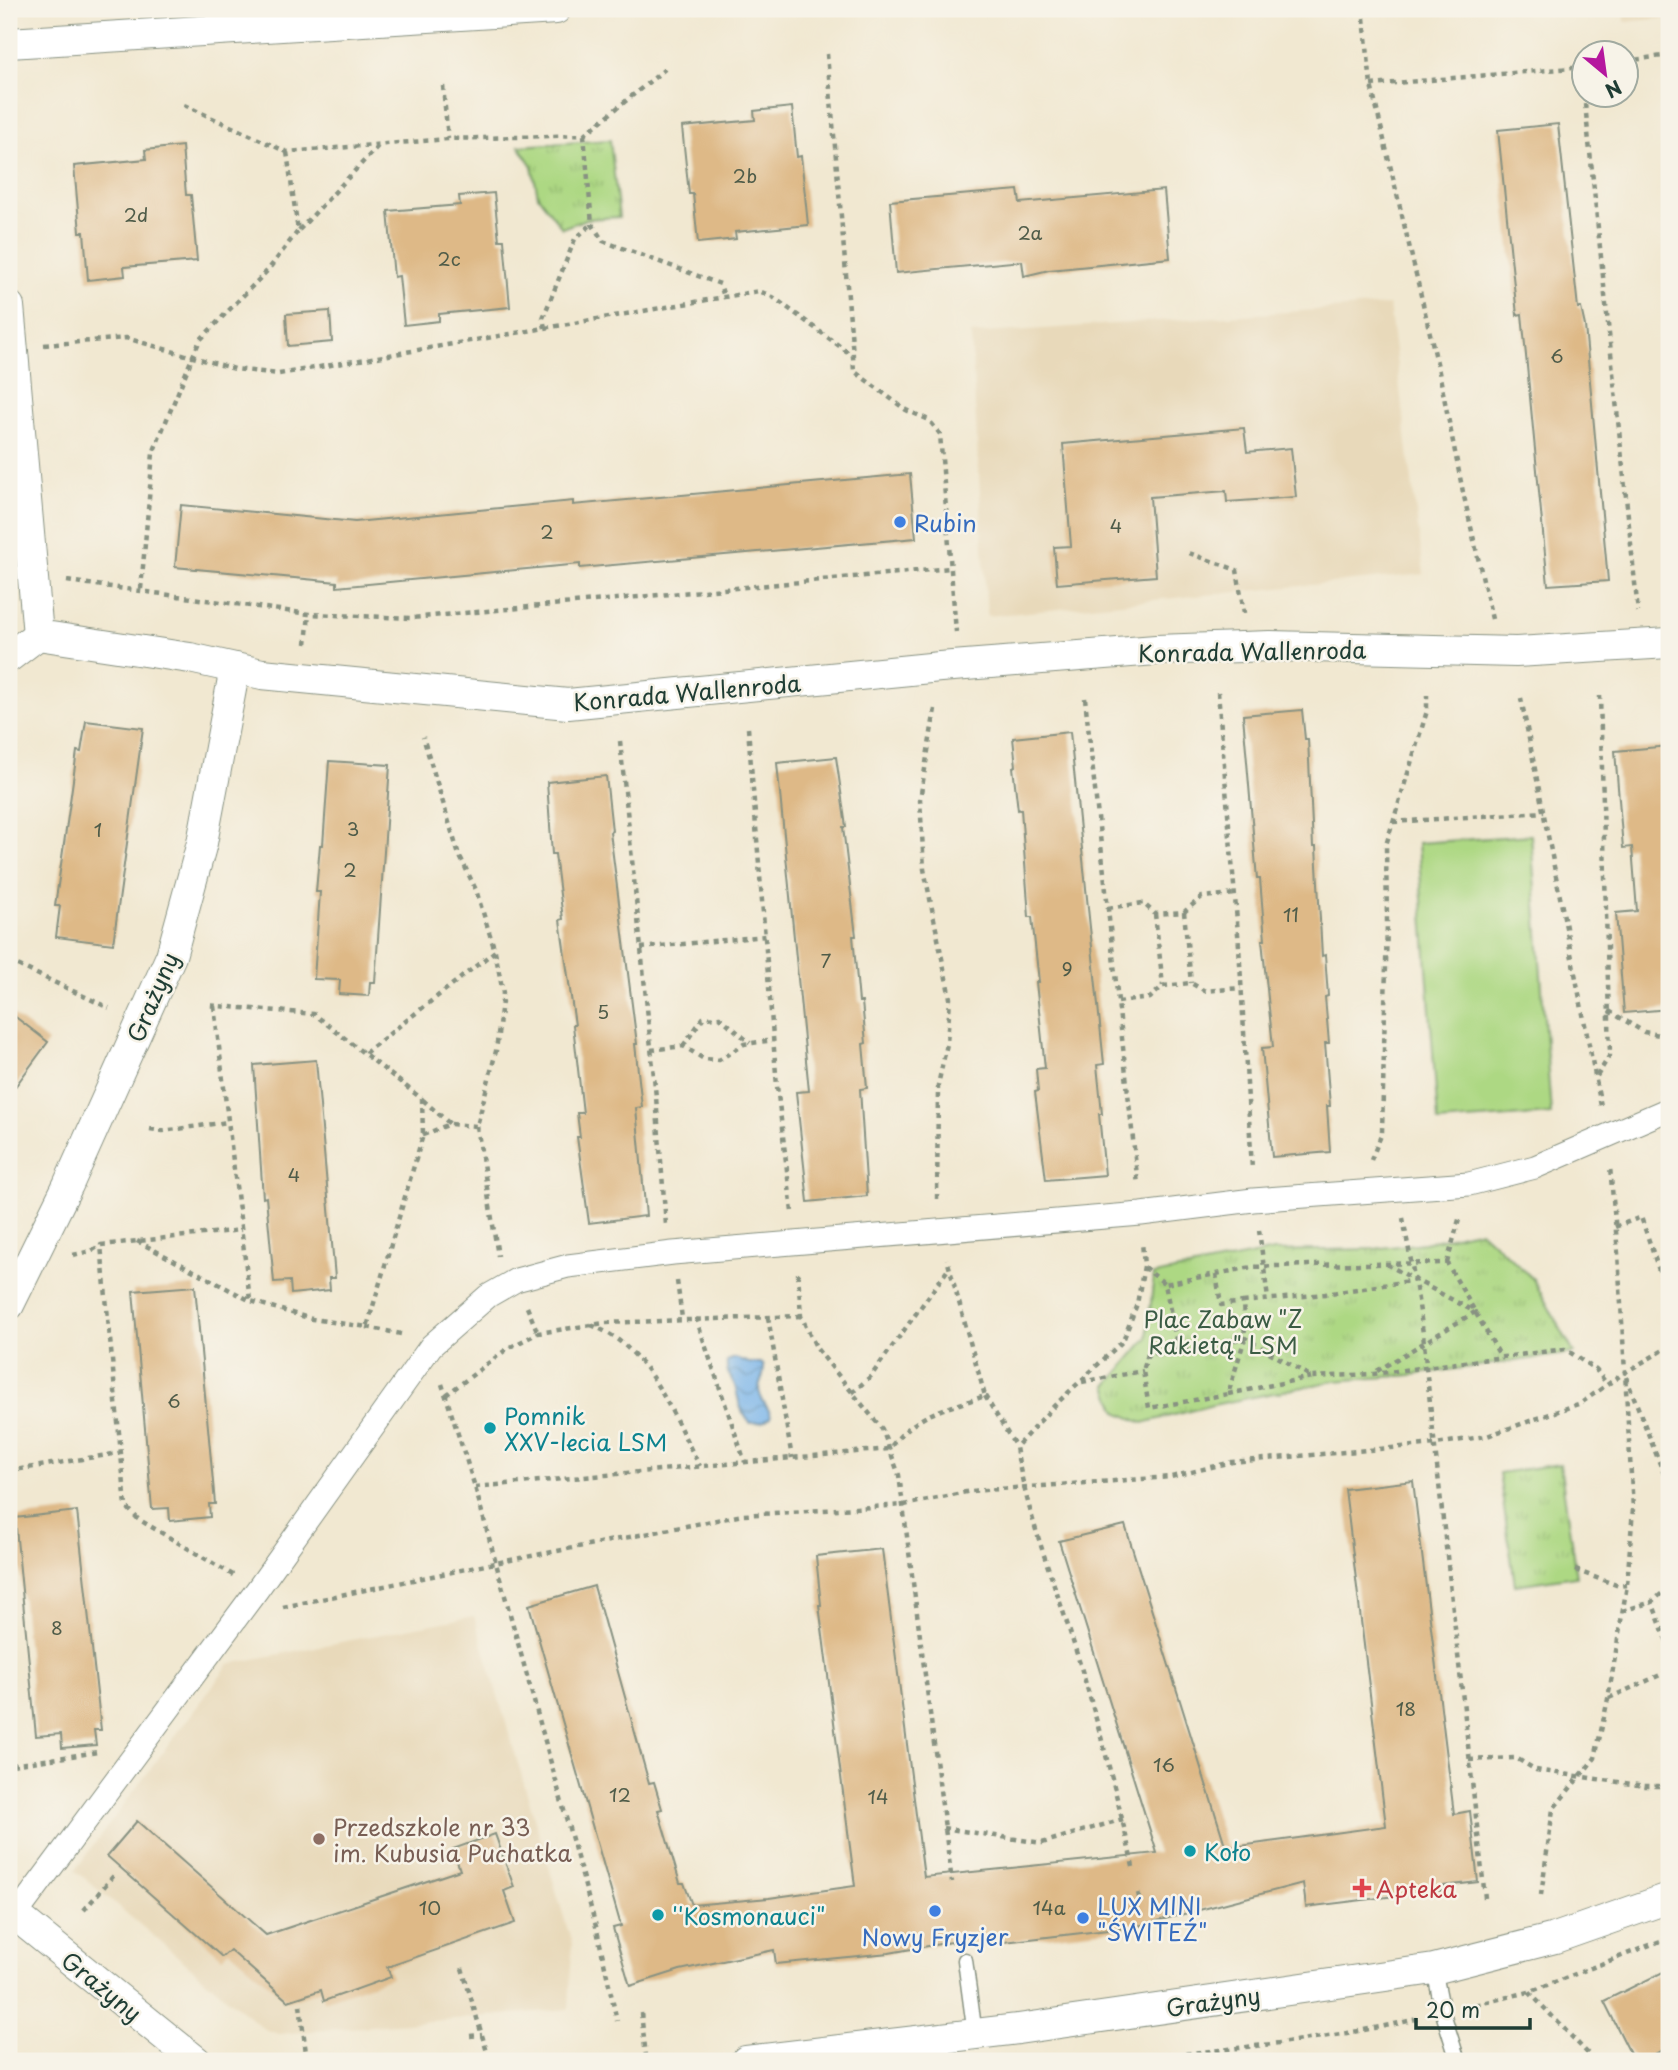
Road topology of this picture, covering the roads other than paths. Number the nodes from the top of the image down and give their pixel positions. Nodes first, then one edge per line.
1 (556, 9) edge
2 (9, 43) edge
3 (9, 306) edge
4 (38, 635) junction
5 (1669, 643) edge
6 (9, 657) edge
7 (235, 668) junction
8 (1669, 1109) edge
9 (9, 1305) edge
10 (1669, 1898) edge
11 (12, 1913) edge
12 (965, 1960) dead end
13 (1434, 1969) junction
14 (975, 2035) junction
15 (196, 2061) edge
16 (747, 2061) edge
17 (1458, 2061) edge

1 - 2 street
3 - 4 street
4 - 6 street
4 - 7 street, Konrada Wallenroda
5 - 7 street, Konrada Wallenroda
7 - 9 street, Grażyny
8 - 11 street
10 - 13 street, Grażyny
11 - 15 street, Grażyny
12 - 14 lane
13 - 14 street, Grażyny
13 - 17 lane
14 - 16 street, Grażyny

